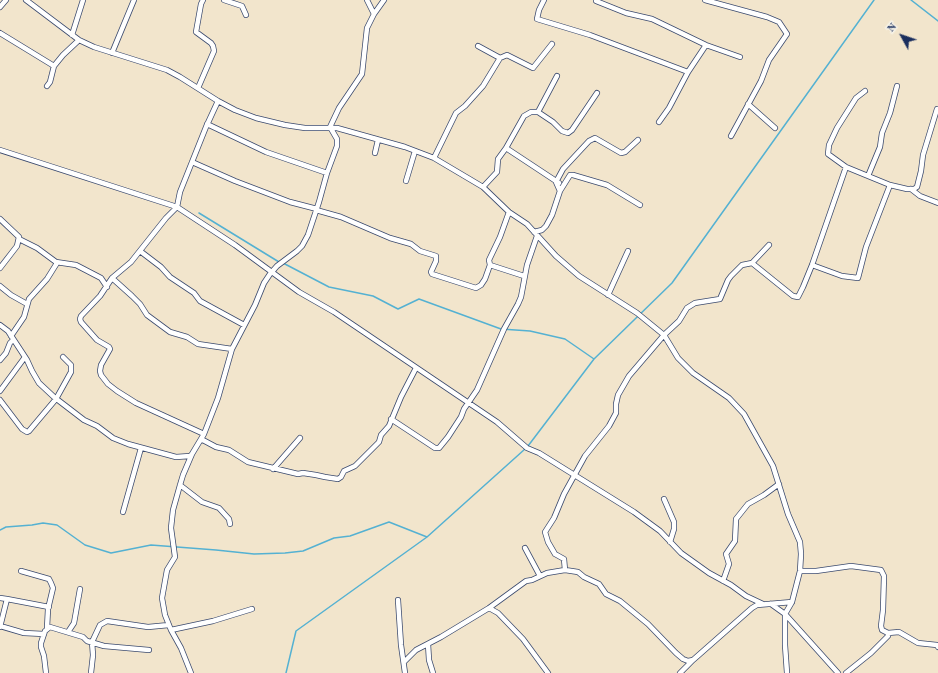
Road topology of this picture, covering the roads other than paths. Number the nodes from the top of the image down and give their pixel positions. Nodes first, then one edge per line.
1 (6, 0) edge
2 (26, 0) edge
3 (83, 0) edge
4 (134, 0) edge
5 (203, 0) edge
6 (224, 0) edge
7 (367, 0) edge
8 (384, 0) edge
9 (544, 0) edge
10 (595, 0) edge
11 (705, 0) edge
12 (0, 7) edge
13 (246, 14) dead end
14 (374, 14) junction
15 (0, 33) edge
16 (72, 35) junction
17 (78, 40) junction
18 (552, 44) dead end
19 (706, 45) junction
20 (478, 46) dead end
21 (112, 53) junction
22 (740, 57) dead end
23 (500, 58) junction
24 (54, 66) junction
25 (688, 72) junction
26 (557, 76) dead end
27 (47, 86) dead end
28 (897, 86) dead end
29 (198, 88) junction
30 (865, 90) dead end
31 (597, 93) dead end
32 (218, 101) junction
33 (748, 104) junction
34 (937, 109) dead end
35 (538, 112) junction
36 (659, 122) dead end
37 (207, 124) junction
38 (330, 127) junction
39 (775, 128) dead end
40 (731, 136) dead end
41 (378, 140) junction
42 (638, 140) dead end
43 (506, 148) junction
44 (0, 150) edge
45 (415, 151) junction
46 (376, 153) dead end
47 (434, 158) junction
48 (192, 162) junction
49 (846, 167) junction
50 (326, 173) junction
51 (868, 176) junction
52 (406, 180) dead end
53 (556, 182) junction
54 (564, 185) junction
55 (890, 186) junction
56 (483, 187) junction
57 (911, 189) junction
58 (560, 192) junction
59 (938, 203) edge
60 (640, 205) dead end
61 (177, 207) junction
62 (317, 210) junction
63 (509, 212) junction
64 (0, 219) edge
65 (536, 234) junction
66 (19, 239) junction
67 (769, 245) dead end
68 (140, 251) junction
69 (628, 251) dead end
70 (57, 263) junction
71 (752, 263) junction
72 (490, 265) junction
73 (812, 265) junction
74 (0, 268) edge
75 (272, 271) junction
76 (524, 276) junction
77 (112, 278) junction
78 (0, 286) edge
79 (106, 287) junction
80 (608, 295) junction
81 (28, 304) junction
82 (0, 325) edge
83 (244, 325) junction
84 (664, 335) junction
85 (11, 336) junction
86 (14, 340) junction
87 (232, 349) junction
88 (25, 357) junction
89 (63, 357) dead end
90 (0, 360) edge
91 (416, 368) junction
92 (0, 391) edge
93 (56, 399) junction
94 (0, 400) edge
95 (468, 403) junction
96 (391, 419) junction
97 (204, 434) junction
98 (300, 438) dead end
99 (201, 439) junction
100 (141, 448) junction
101 (192, 454) junction
102 (273, 469) junction
103 (574, 474) junction
104 (779, 484) junction
105 (180, 485) junction
106 (664, 499) dead end
107 (123, 512) dead end
108 (230, 524) dead end
109 (670, 542) junction
110 (526, 548) dead end
111 (565, 570) junction
112 (21, 571) dead end
113 (800, 571) junction
114 (540, 576) junction
115 (724, 581) junction
116 (80, 589) dead end
117 (0, 598) edge
118 (7, 599) junction
119 (398, 600) dead end
120 (792, 602) junction
121 (762, 604) junction
122 (771, 604) junction
123 (49, 607) junction
124 (489, 608) junction
125 (252, 609) dead end
126 (785, 614) junction
127 (169, 625) junction
128 (0, 626) edge
129 (47, 628) junction
130 (171, 630) junction
131 (68, 632) junction
132 (888, 633) junction
133 (44, 634) junction
134 (92, 642) junction
135 (428, 644) junction
136 (938, 647) edge
137 (149, 650) dead end
138 (693, 660) junction
139 (404, 662) junction
140 (46, 673) edge
141 (91, 673) edge
142 (191, 673) edge
143 (405, 673) edge
144 (434, 673) edge
145 (548, 673) edge
146 (680, 673) edge
147 (787, 673) edge
148 (838, 673) edge
149 (846, 673) edge

1 - 12 street
2 - 16 street
3 - 16 street
4 - 21 street
5 - 29 street
6 - 13 street
7 - 14 street
8 - 14 street
9 - 25 street
10 - 19 street
11 - 33 street
14 - 38 street
15 - 24 street
16 - 17 street
17 - 21 street
17 - 24 street
18 - 23 street
19 - 22 street
19 - 25 street
20 - 23 street
21 - 29 street
23 - 47 street
24 - 27 street
25 - 36 street
26 - 35 street
28 - 51 street
29 - 32 street
30 - 49 street
31 - 35 street
32 - 37 street
32 - 38 street
33 - 39 street
33 - 40 street
34 - 57 street
35 - 43 street
37 - 48 street
37 - 50 street
38 - 41 street
38 - 50 street
41 - 45 street
41 - 46 street
42 - 53 street
43 - 53 street
43 - 56 street
44 - 61 street
45 - 47 street
45 - 52 street
47 - 56 street
48 - 61 street
48 - 62 street
49 - 51 street
49 - 73 street
50 - 62 street
51 - 55 street
53 - 54 street
53 - 58 street
54 - 58 street
54 - 60 street
55 - 57 street
55 - 73 street
56 - 63 street
57 - 59 street
58 - 65 street
61 - 68 street
61 - 75 street
62 - 72 street
62 - 75 street
63 - 65 street
63 - 72 street
64 - 66 street
65 - 76 street
65 - 80 street
66 - 70 street
66 - 74 street
67 - 71 street
68 - 77 street
68 - 83 street
69 - 80 street
70 - 79 street
70 - 81 street
71 - 73 street
71 - 84 street
72 - 76 street
75 - 83 street
75 - 91 street
76 - 95 street
77 - 79 street
77 - 87 street
78 - 81 street
79 - 97 street
80 - 84 street
81 - 85 street
82 - 85 street
83 - 87 street
84 - 103 street
84 - 104 street
85 - 86 street
86 - 88 street
86 - 90 street
87 - 97 street
88 - 92 street
88 - 93 street
89 - 93 street
91 - 95 street
91 - 96 street
93 - 94 street
93 - 100 street
95 - 96 street
95 - 103 street
96 - 102 street
97 - 99 street
98 - 102 street
99 - 101 street
99 - 102 street
100 - 101 street
100 - 107 street
101 - 105 street
103 - 109 street
103 - 111 street
104 - 113 street
104 - 115 street
105 - 108 street
105 - 127 street
106 - 109 street
109 - 115 street
110 - 114 street
111 - 114 street
111 - 138 street
112 - 123 street
113 - 120 street
113 - 132 street
114 - 124 street
115 - 121 street
116 - 131 street
117 - 118 street
118 - 123 street
118 - 128 street
119 - 139 street
120 - 122 street
120 - 126 street
121 - 122 street
121 - 138 street
122 - 126 street
123 - 129 street
124 - 135 street
124 - 145 street
125 - 130 street
126 - 147 street
126 - 148 street
127 - 130 street
127 - 134 street
128 - 133 street
129 - 131 street
129 - 133 street
130 - 142 street
131 - 134 street
132 - 136 street
132 - 149 street
133 - 140 street
134 - 137 street
134 - 141 street
135 - 139 street
135 - 144 street
138 - 146 street
139 - 143 street

